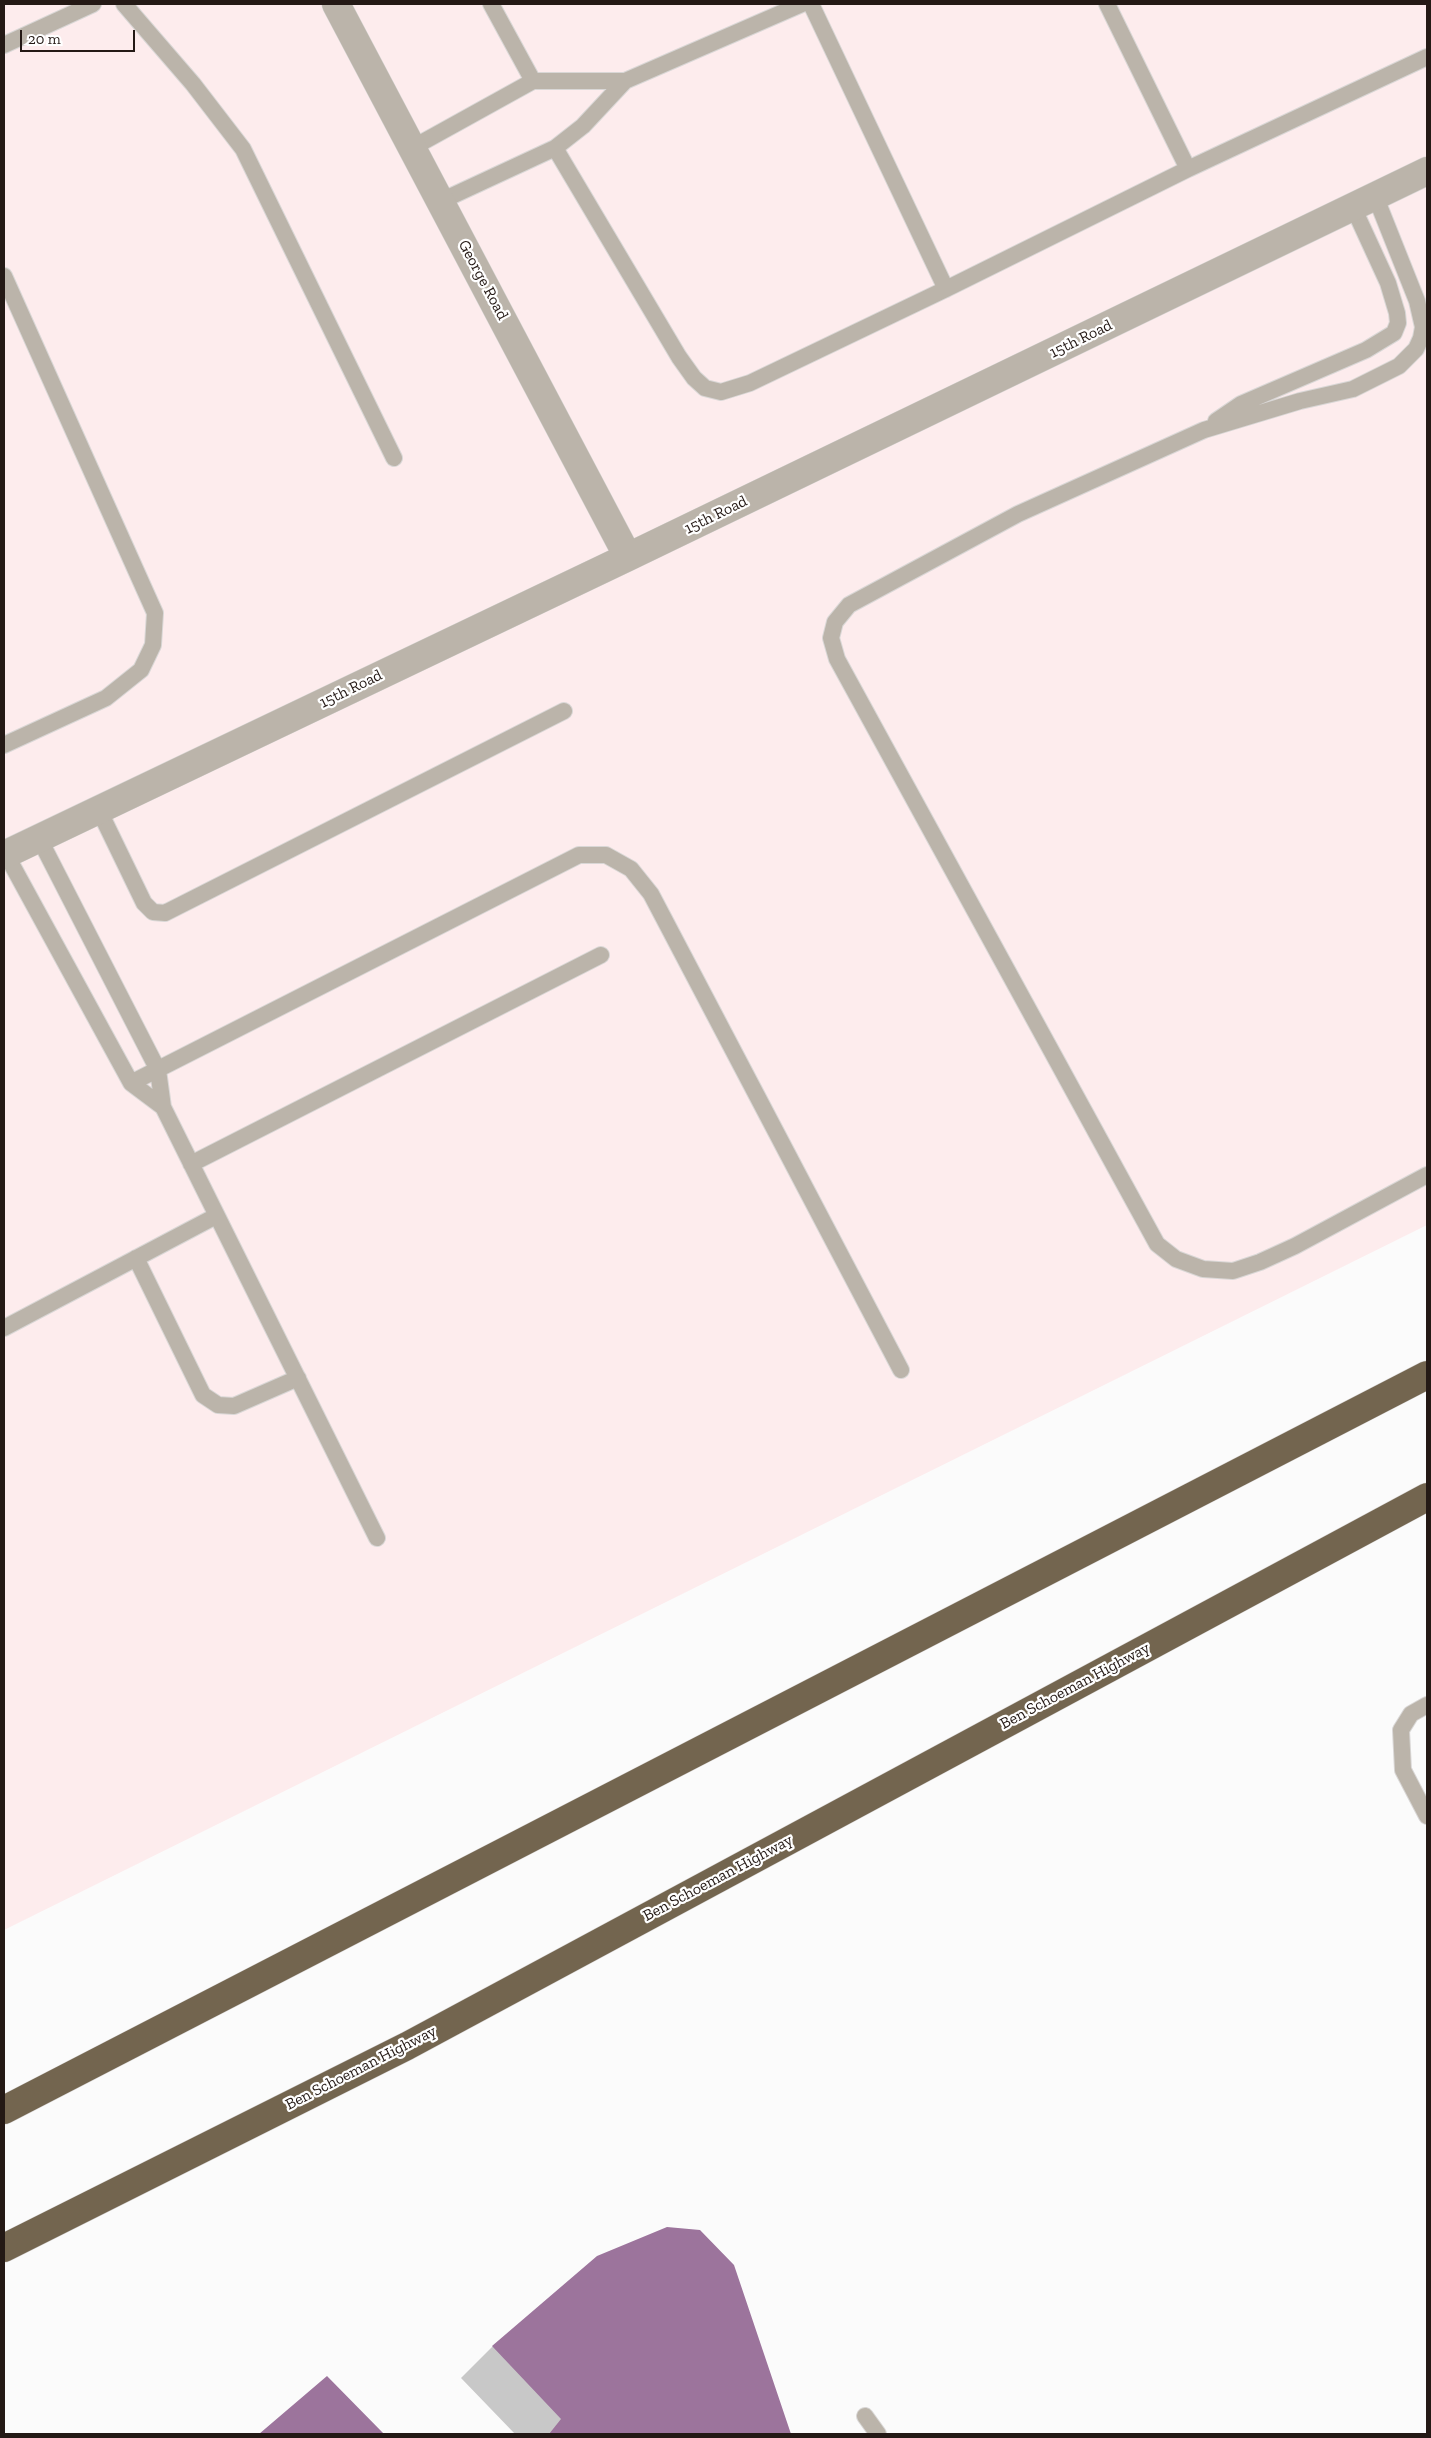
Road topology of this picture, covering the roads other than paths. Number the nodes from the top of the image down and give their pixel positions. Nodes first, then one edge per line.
1 (93, 4) edge
2 (124, 4) edge
3 (336, 4) edge
4 (491, 4) edge
5 (802, 4) edge
6 (811, 4) edge
7 (1107, 4) edge
8 (4, 45) edge
9 (1427, 57) edge
10 (532, 81) junction
11 (625, 81) junction
12 (412, 148) junction
13 (555, 148) junction
14 (1188, 169) junction
15 (1427, 171) edge
16 (441, 201) junction
17 (1365, 203) junction
18 (4, 276) edge
19 (946, 290) junction
20 (1204, 430) junction
21 (394, 458) dead end
22 (628, 557) junction
23 (564, 711) dead end
24 (4, 745) edge
25 (99, 810) junction
26 (39, 838) junction
27 (5, 854) edge
28 (601, 954) dead end
29 (158, 1070) junction
30 (131, 1083) junction
31 (163, 1107) junction
32 (191, 1164) junction
33 (1427, 1175) edge
34 (216, 1216) junction
35 (136, 1258) junction
36 (4, 1328) edge
37 (902, 1370) dead end
38 (1427, 1375) edge
39 (298, 1378) junction
40 (1427, 1497) edge
41 (377, 1538) dead end
42 (1427, 1705) edge
43 (1427, 1816) edge
44 (4, 2110) edge
45 (4, 2248) edge
46 (865, 2416) dead end
47 (878, 2434) edge

1 - 8 lane
2 - 21 lane
3 - 12 street, George Road
4 - 10 lane
5 - 11 lane
6 - 19 lane
7 - 14 lane
9 - 14 lane
10 - 11 lane
10 - 12 lane
11 - 13 lane
12 - 16 street, George Road
13 - 16 lane
13 - 19 lane
14 - 19 lane
15 - 17 street, 15th Road
16 - 22 street, George Road
17 - 20 lane
17 - 20 lane
17 - 22 street, 15th Road
18 - 24 lane
20 - 33 lane
22 - 25 street, 15th Road
23 - 25 lane
25 - 26 street, 15th Road
26 - 27 street, 15th Road
26 - 29 lane
27 - 30 lane
28 - 32 lane
29 - 30 lane
29 - 31 lane
29 - 37 lane
30 - 31 lane
31 - 32 lane
32 - 34 lane
34 - 35 lane
34 - 39 lane
35 - 36 lane
35 - 39 lane
38 - 44 highway
39 - 41 lane
40 - 45 highway, Ben Schoeman Highway
42 - 43 lane
46 - 47 lane

